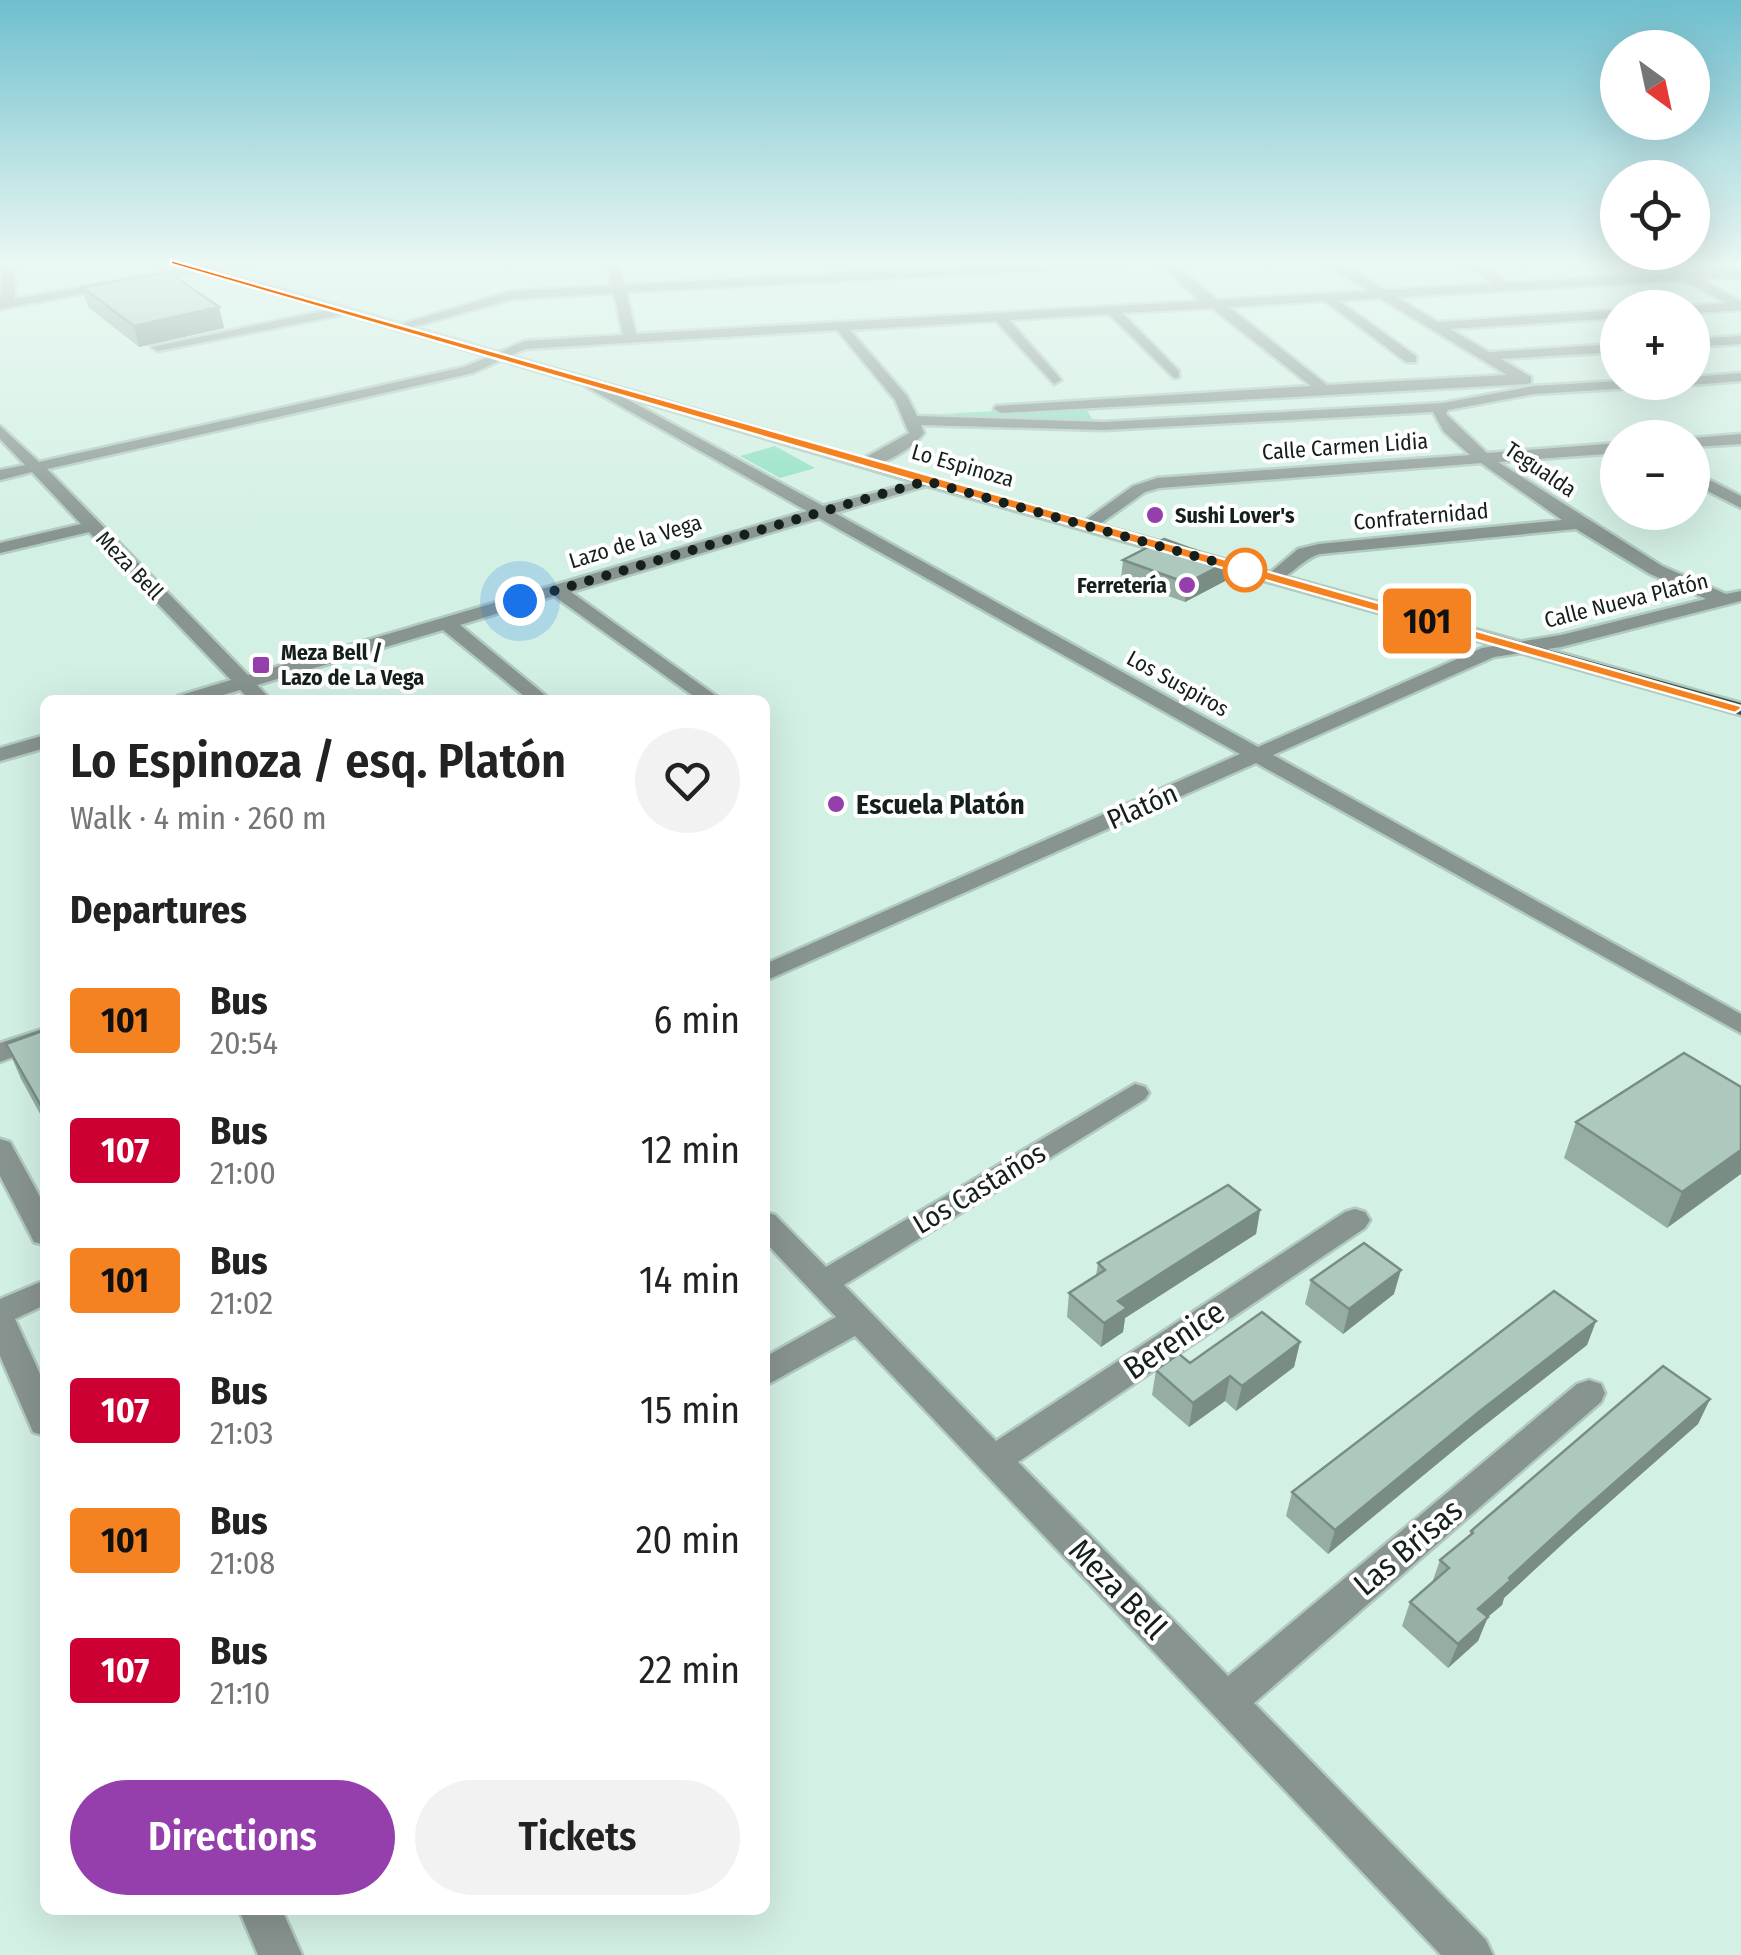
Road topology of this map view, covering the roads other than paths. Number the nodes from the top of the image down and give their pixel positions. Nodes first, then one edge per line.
1 (488, 353) edge
2 (504, 353) edge
3 (862, 353) edge
4 (1031, 353) edge
5 (1154, 353) edge
6 (1277, 353) edge
7 (1402, 353) edge
8 (1482, 353) edge
9 (1532, 353) edge
10 (497, 356) junction
11 (1487, 356) junction
12 (1410, 359) dead end
13 (1174, 374) dead end
14 (1741, 377) edge
15 (1710, 379) edge
16 (1054, 380) dead end
17 (590, 383) junction
18 (1600, 383) edge
19 (1528, 384) junction
20 (1324, 390) junction
21 (1089, 404) junction
22 (1443, 407) junction
23 (912, 418) junction
24 (1104, 426) junction
25 (0, 430) edge
26 (1741, 439) edge
27 (1710, 442) edge
28 (1600, 449) edge
29 (1485, 458) junction
30 (866, 463) junction
31 (36, 467) junction
32 (0, 475) edge
33 (926, 481) junction
34 (1710, 486) edge
35 (1741, 503) edge
36 (822, 512) junction
37 (1582, 524) junction
38 (1088, 525) junction
39 (93, 526) junction
40 (0, 548) edge
41 (1274, 578) junction
42 (557, 590) junction
43 (1735, 601) edge
44 (446, 623) junction
45 (1522, 647) junction
46 (244, 683) junction
47 (202, 695) edge
48 (255, 695) edge
49 (535, 695) edge
50 (705, 695) edge
51 (1741, 709) edge
52 (40, 743) edge
53 (0, 755) edge
54 (1257, 755) junction
55 (770, 971) edge
56 (1741, 1025) edge
57 (40, 1038) edge
58 (0, 1053) edge
59 (1135, 1094) dead end
60 (0, 1149) edge
61 (1354, 1220) dead end
62 (40, 1225) edge
63 (770, 1228) edge
64 (823, 1284) junction
65 (40, 1294) edge
66 (0, 1312) edge
67 (0, 1320) edge
68 (858, 1320) junction
69 (770, 1370) edge
70 (1588, 1393) dead end
71 (40, 1411) edge
72 (994, 1460) junction
73 (1227, 1701) junction
74 (262, 1915) edge
75 (280, 1955) edge
76 (1471, 1955) edge

1 - 10 main road, Lo Espinoza
2 - 10 street
3 - 23 street
4 - 16 street
5 - 13 street
6 - 20 street
7 - 12 street
8 - 11 street
9 - 11 street
10 - 17 main road, Lo Espinoza
10 - 31 street
11 - 19 street
14 - 15 street
17 - 30 main road, Lo Espinoza
17 - 36 street, Los Suspiros
18 - 19 street
19 - 20 street
19 - 22 street
20 - 21 street
21 - 23 street
21 - 24 street
22 - 24 street
22 - 29 street, Tegualda
23 - 24 street
23 - 30 street
25 - 31 street, Meza Bell
26 - 27 street
28 - 29 street, Calle Carmen Lidia
29 - 37 street, Tegualda
29 - 38 street, Calle Carmen Lidia
30 - 33 main road, Lo Espinoza
31 - 32 street
31 - 39 street, Meza Bell
33 - 36 street, Lazo de la Vega
33 - 38 main road, Lo Espinoza
34 - 35 street
36 - 42 street, Lazo de la Vega
36 - 54 street, Los Suspiros
37 - 41 street, Confraternidad
37 - 43 street, Tegualda
38 - 41 main road, Lo Espinoza
39 - 40 street
39 - 46 street, Meza Bell
41 - 45 main road, Lo Espinoza
42 - 44 street, Lazo de la Vega
42 - 50 street
43 - 45 street, Calle Nueva Platón
44 - 46 street, Lazo de la Vega
44 - 49 street
45 - 51 main road, Lo Espinoza
45 - 54 street, Platón
46 - 47 street, Lazo de la Vega
46 - 48 street, Meza Bell
52 - 53 street
54 - 55 street, Platón
54 - 56 street, Los Suspiros
57 - 58 street
59 - 64 street, Los Castaños
60 - 62 street
61 - 72 street, Berenice
63 - 64 street, Meza Bell
64 - 68 street, Meza Bell
65 - 66 street
67 - 71 street
68 - 69 street
68 - 72 street, Meza Bell
70 - 73 street, Las Brisas
72 - 73 street, Meza Bell
73 - 76 street, Meza Bell
74 - 75 street

